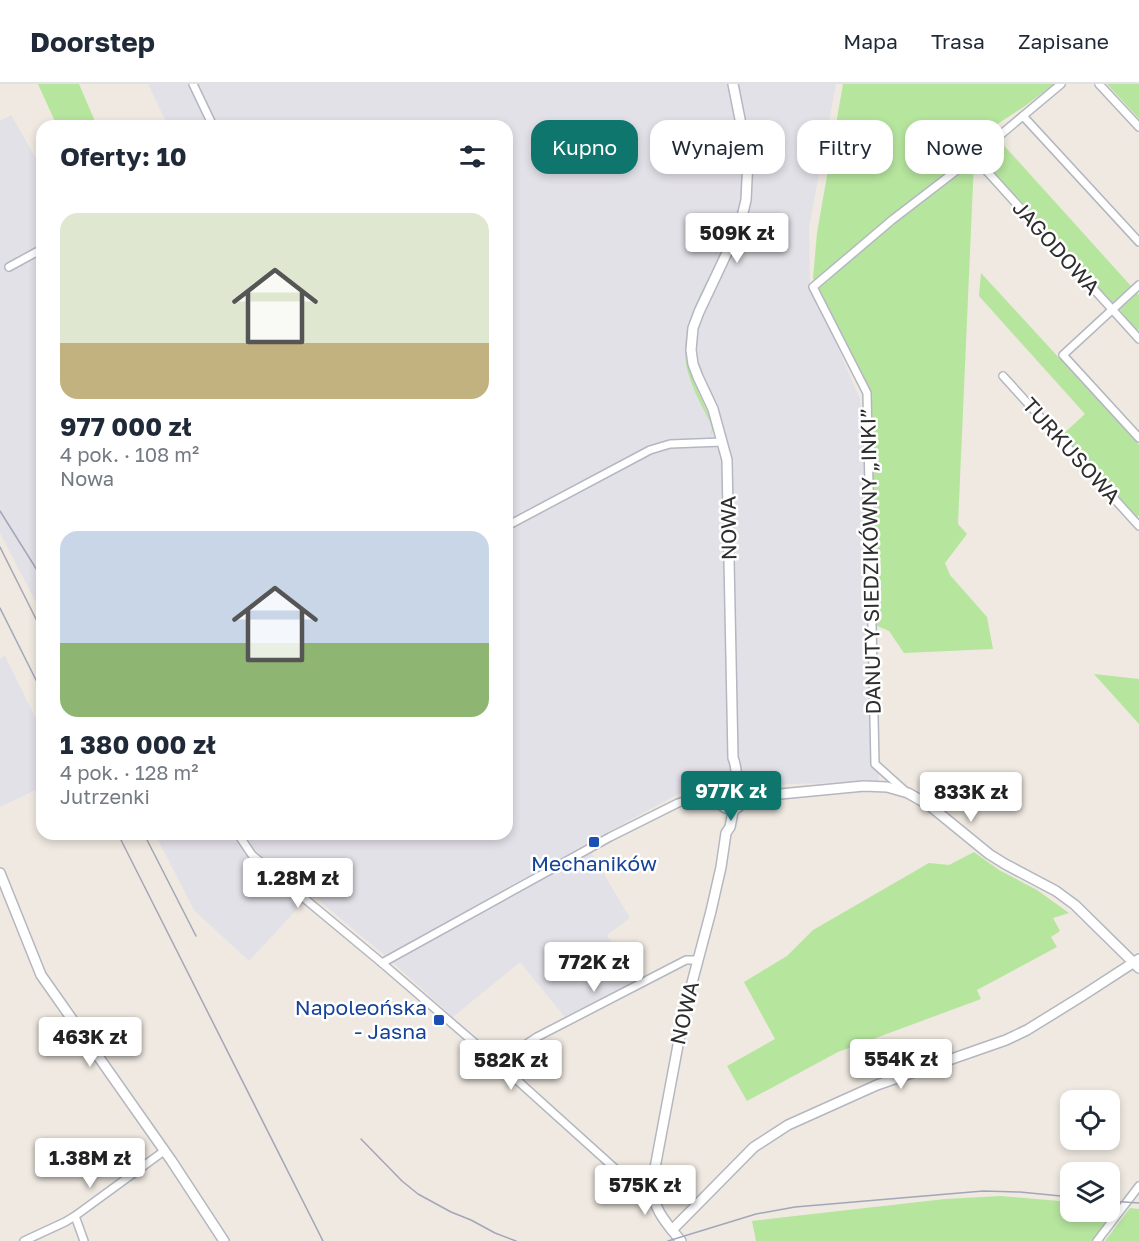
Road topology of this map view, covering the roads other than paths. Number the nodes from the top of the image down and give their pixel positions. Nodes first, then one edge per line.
1 (193, 84) edge
2 (734, 84) edge
3 (1061, 84) edge
4 (1099, 84) edge
5 (1023, 116) junction
6 (210, 120) edge
7 (1139, 127) edge
8 (1004, 132) edge
9 (952, 174) edge
10 (989, 174) edge
11 (1139, 242) edge
12 (36, 252) edge
13 (9, 267) dead end
14 (1139, 285) edge
15 (1112, 309) junction
16 (1139, 339) edge
17 (1003, 376) dead end
18 (1139, 438) edge
19 (722, 442) junction
20 (513, 523) edge
21 (1139, 526) edge
22 (733, 758) junction
23 (722, 784) junction
24 (742, 786) junction
25 (908, 794) junction
26 (770, 795) junction
27 (693, 798) junction
28 (717, 799) junction
29 (739, 805) junction
30 (724, 807) junction
31 (726, 833) junction
32 (242, 840) edge
33 (0, 873) edge
34 (698, 960) junction
35 (382, 963) junction
36 (1137, 963) edge
37 (498, 1063) junction
38 (164, 1151) junction
39 (1139, 1186) edge
40 (652, 1194) junction
41 (75, 1216) junction
42 (672, 1230) junction
43 (24, 1241) edge
44 (84, 1241) edge
45 (224, 1241) edge
46 (681, 1241) edge
47 (1097, 1241) edge

1 - 6 street
2 - 19 street, NOWA
3 - 5 street, DANUTY SIEDZIKÓWNY „INKI”
4 - 7 street
5 - 8 street, DANUTY SIEDZIKÓWNY „INKI”
5 - 11 street
9 - 25 street, DANUTY SIEDZIKÓWNY „INKI”
10 - 15 street, JAGODOWA
12 - 13 street
14 - 15 street
15 - 16 street, JAGODOWA
15 - 18 street
17 - 21 street, TURKUSOWA
19 - 20 street
19 - 22 street, NOWA
22 - 23 street, NOWA
22 - 24 street, NOWA
23 - 24 street
23 - 27 street
23 - 28 street
24 - 26 street
24 - 29 street
25 - 26 street
25 - 36 street
26 - 29 street
27 - 28 street
27 - 35 street
28 - 30 street
29 - 30 street
29 - 31 street, NOWA
30 - 31 street, NOWA
31 - 34 street, NOWA
32 - 35 street
33 - 38 street
34 - 37 street
34 - 40 street, NOWA
35 - 37 street
36 - 42 street
37 - 40 street
38 - 41 street
38 - 45 street
39 - 47 street
40 - 42 street
41 - 43 street
41 - 44 street
42 - 46 street

